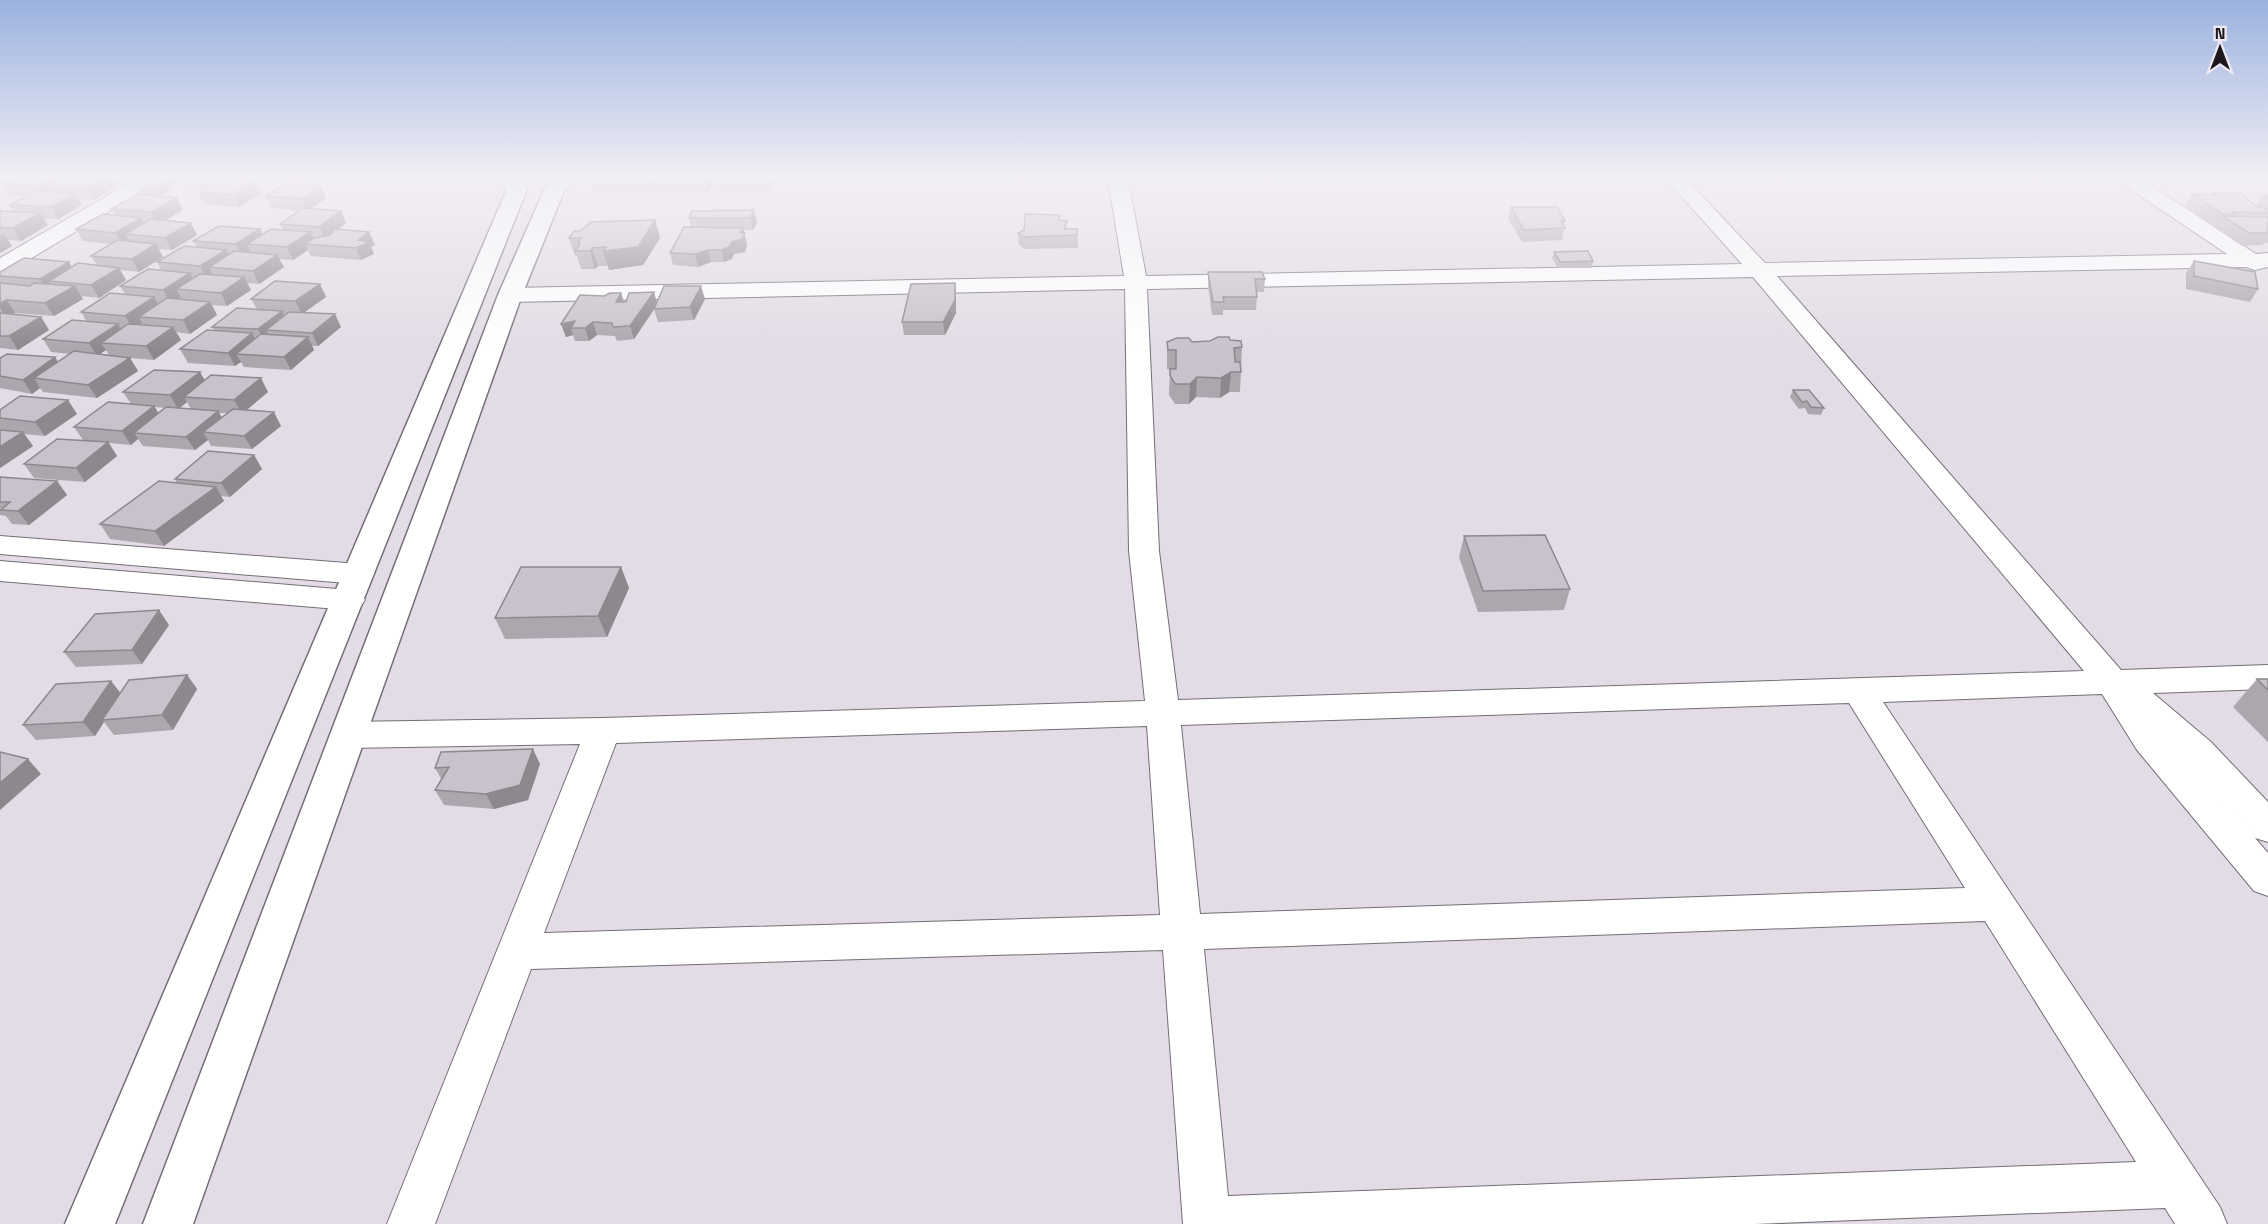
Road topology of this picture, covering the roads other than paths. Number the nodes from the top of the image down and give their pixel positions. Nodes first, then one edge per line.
1 (53, 236) edge
2 (510, 236) edge
3 (525, 236) edge
4 (1128, 236) edge
5 (1728, 236) edge
6 (2218, 236) edge
7 (2262, 264) edge
8 (0, 267) edge
9 (1760, 271) junction
10 (1136, 283) junction
11 (510, 295) junction
12 (497, 331) junction
13 (458, 334) junction
14 (0, 545) edge
15 (0, 571) edge
16 (354, 587) junction
17 (2268, 677) edge
18 (2114, 683) junction
19 (1858, 690) junction
20 (1163, 713) junction
21 (603, 731) junction
22 (347, 735) junction
23 (2268, 827) edge
24 (2268, 880) edge
25 (1997, 904) junction
26 (1182, 933) junction
27 (516, 952) junction
28 (2177, 1184) junction
29 (1207, 1223) edge
30 (90, 1224) edge
31 (168, 1224) edge
32 (411, 1224) edge
33 (2203, 1224) edge

1 - 8 street
2 - 13 street
3 - 11 street
4 - 10 street
5 - 9 street
6 - 7 street
7 - 9 street
9 - 10 street
9 - 18 street
10 - 11 street
10 - 20 street
11 - 12 street
12 - 13 street
12 - 22 street
13 - 16 street
14 - 16 street
15 - 16 street
16 - 30 street
17 - 18 street
18 - 19 street
18 - 23 street
18 - 24 street
19 - 20 street
19 - 25 street
20 - 21 street
20 - 26 street
21 - 22 street
21 - 27 street
22 - 31 street
25 - 26 street
25 - 28 street
26 - 27 street
26 - 29 street
27 - 32 street
28 - 29 street
28 - 33 street

